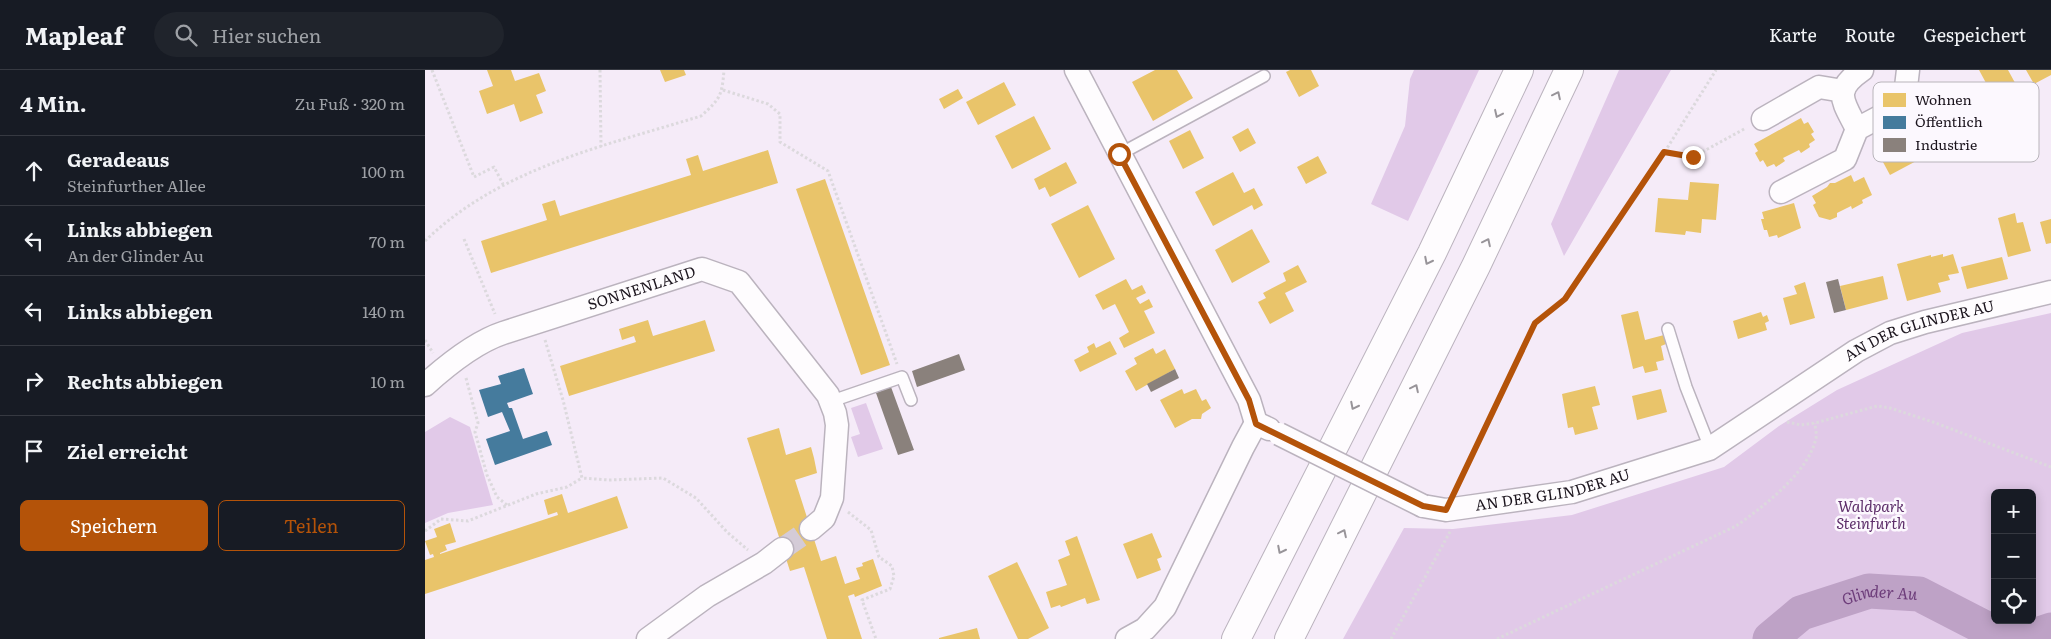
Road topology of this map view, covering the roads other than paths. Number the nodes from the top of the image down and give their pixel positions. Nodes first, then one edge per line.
1 (1076, 70) edge
2 (1519, 70) edge
3 (1569, 70) edge
4 (1862, 70) edge
5 (1264, 76) dead end
6 (1843, 91) junction
7 (1763, 119) road end
8 (1873, 120) edge
9 (1857, 129) junction
10 (1119, 154) junction
11 (1781, 192) dead end
12 (2051, 292) edge
13 (1668, 329) dead end
14 (425, 385) edge
15 (911, 400) dead end
16 (832, 401) junction
17 (1256, 424) junction
18 (1710, 448) junction
19 (811, 530) tunnel mouth
20 (782, 549) tunnel mouth
21 (647, 639) edge
22 (1127, 639) edge
23 (1236, 639) edge
24 (1289, 639) edge

1 - 10 street
2 -> 23 highway
24 -> 3 highway
4 - 6 street
5 - 10 lane
6 - 7 street
6 - 9 street
8 - 9 street
9 - 11 street
10 - 17 street
12 - 18 street, AN DER GLINDER AU
13 - 18 lane
14 - 16 street, SONNENLAND
15 - 16 lane
16 - 19 street, SONNENLAND
17 - 18 street, AN DER GLINDER AU, bridge
17 - 22 street
20 - 21 street

